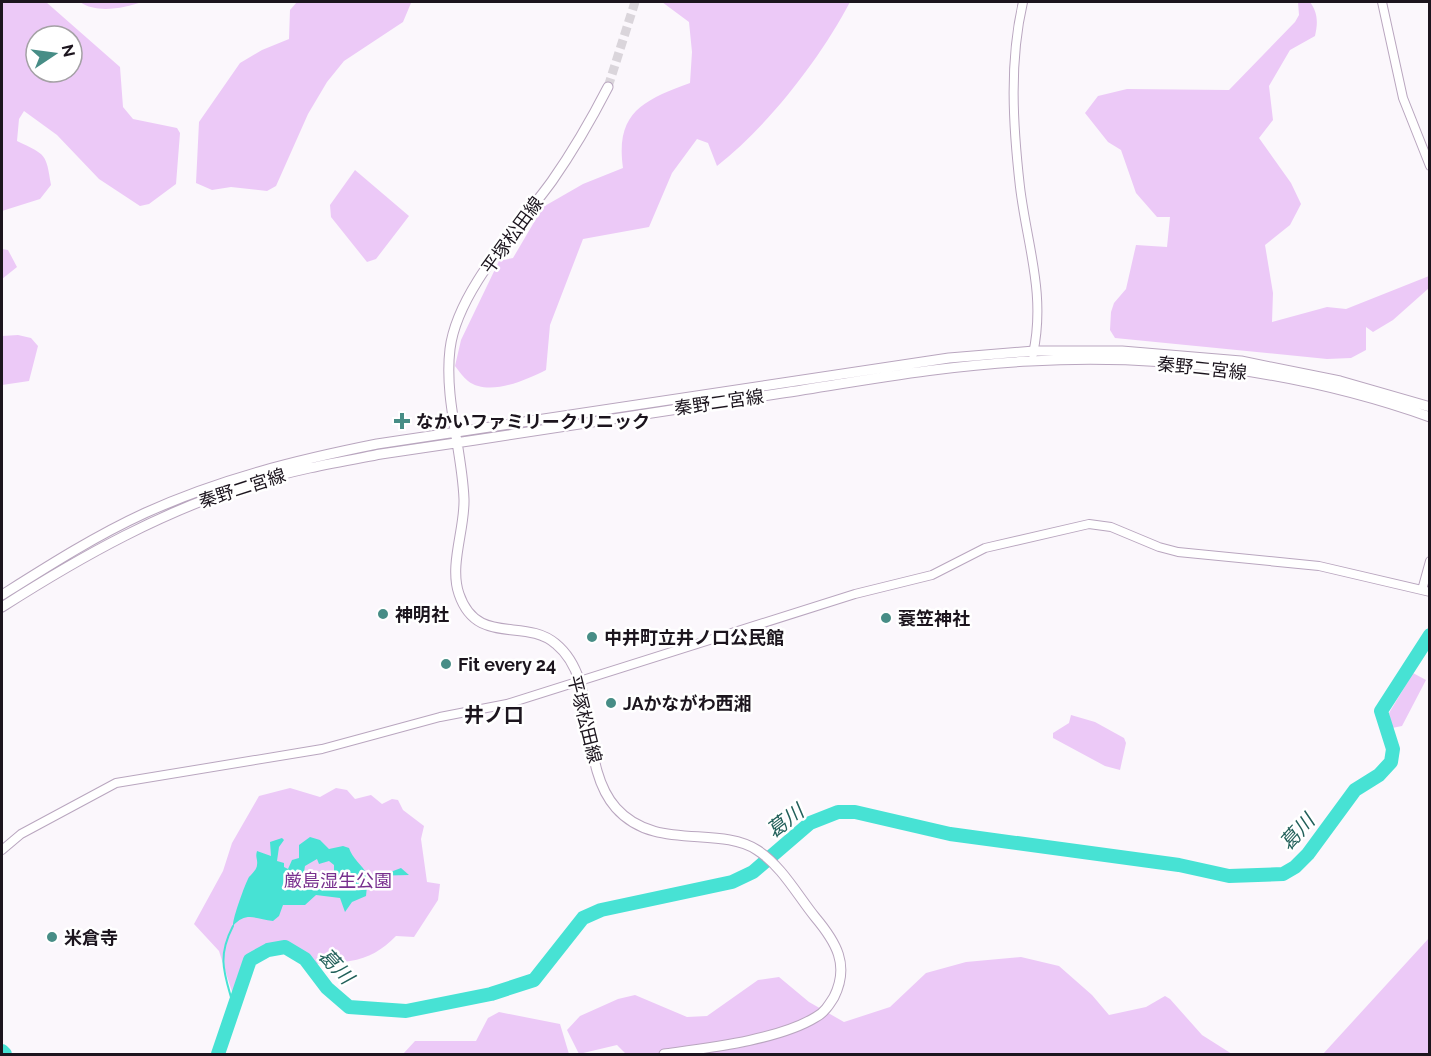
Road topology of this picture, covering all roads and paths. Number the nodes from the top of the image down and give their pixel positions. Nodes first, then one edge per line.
1 (1023, 2) edge
2 (1382, 2) edge
3 (608, 87) tunnel mouth
4 (1430, 166) edge
5 (1032, 356) junction
6 (1430, 407) edge
7 (1430, 417) edge
8 (456, 432) junction
9 (457, 443) junction
10 (1430, 561) edge
11 (1426, 591) edge
12 (2, 595) edge
13 (2, 607) edge
14 (580, 682) junction
15 (2, 850) edge
16 (664, 1054) edge

1 - 5 street
2 - 4 street
3 - 8 main road, 平塚松田線
5 - 6 main road, 秦野二宮線
5 - 7 main road, 秦野二宮線
5 - 8 main road, 秦野二宮線
5 - 9 main road, 秦野二宮線
8 - 9 main road, 平塚松田線
8 - 12 main road, 秦野二宮線
9 - 13 main road, 秦野二宮線
9 - 14 main road, 平塚松田線
10 - 11 street
11 - 14 street
14 - 15 street
14 - 16 main road, 平塚松田線

